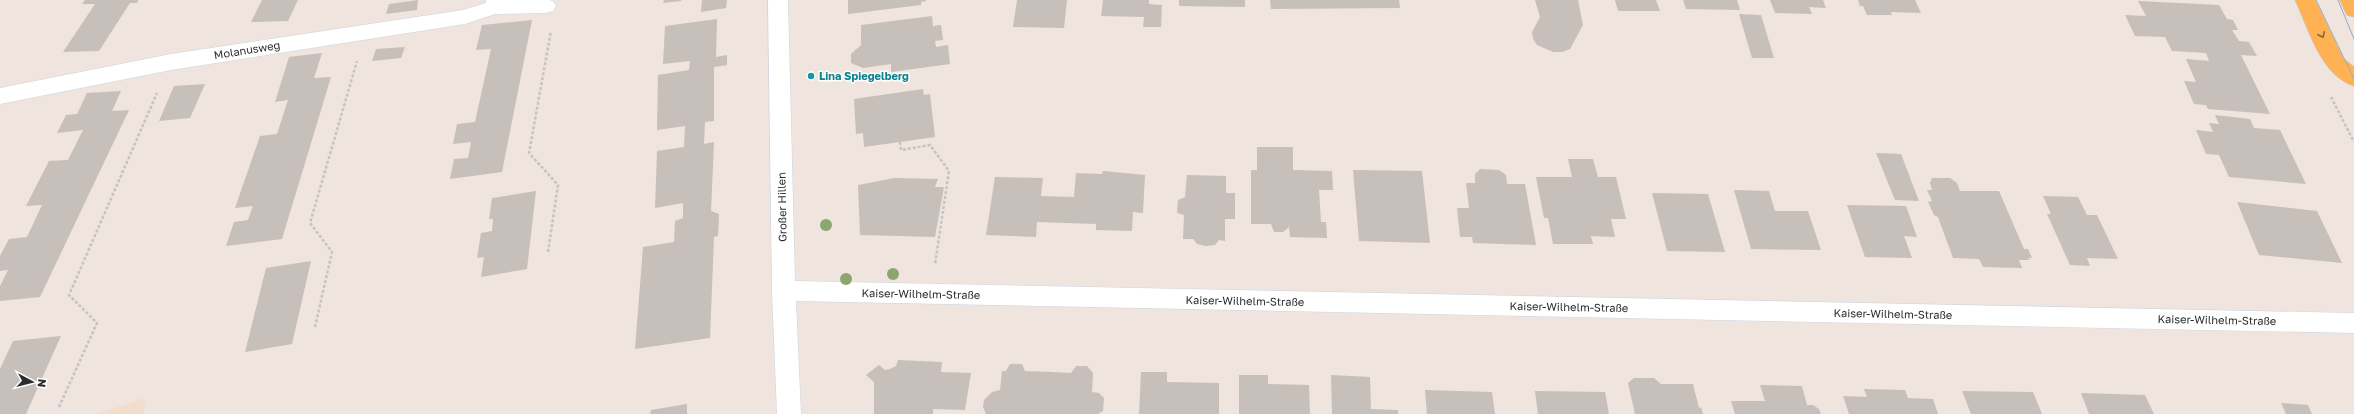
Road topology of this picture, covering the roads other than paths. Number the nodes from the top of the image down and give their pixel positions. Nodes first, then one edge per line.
1 (778, 0) edge
2 (2305, 0) edge
3 (2350, 0) edge
4 (495, 3) edge
5 (546, 6) road end
6 (2354, 10) edge
7 (2354, 78) edge
8 (0, 96) edge
9 (784, 291) junction
10 (2354, 323) edge
11 (789, 414) edge

1 - 9 street, Großer Hillen
2 -> 7 main road
3 - 6 main road
4 - 5 street, Molanusweg
4 - 8 street, Molanusweg
9 - 10 street, Kaiser-Wilhelm-Straße
9 - 11 street, Großer Hillen

